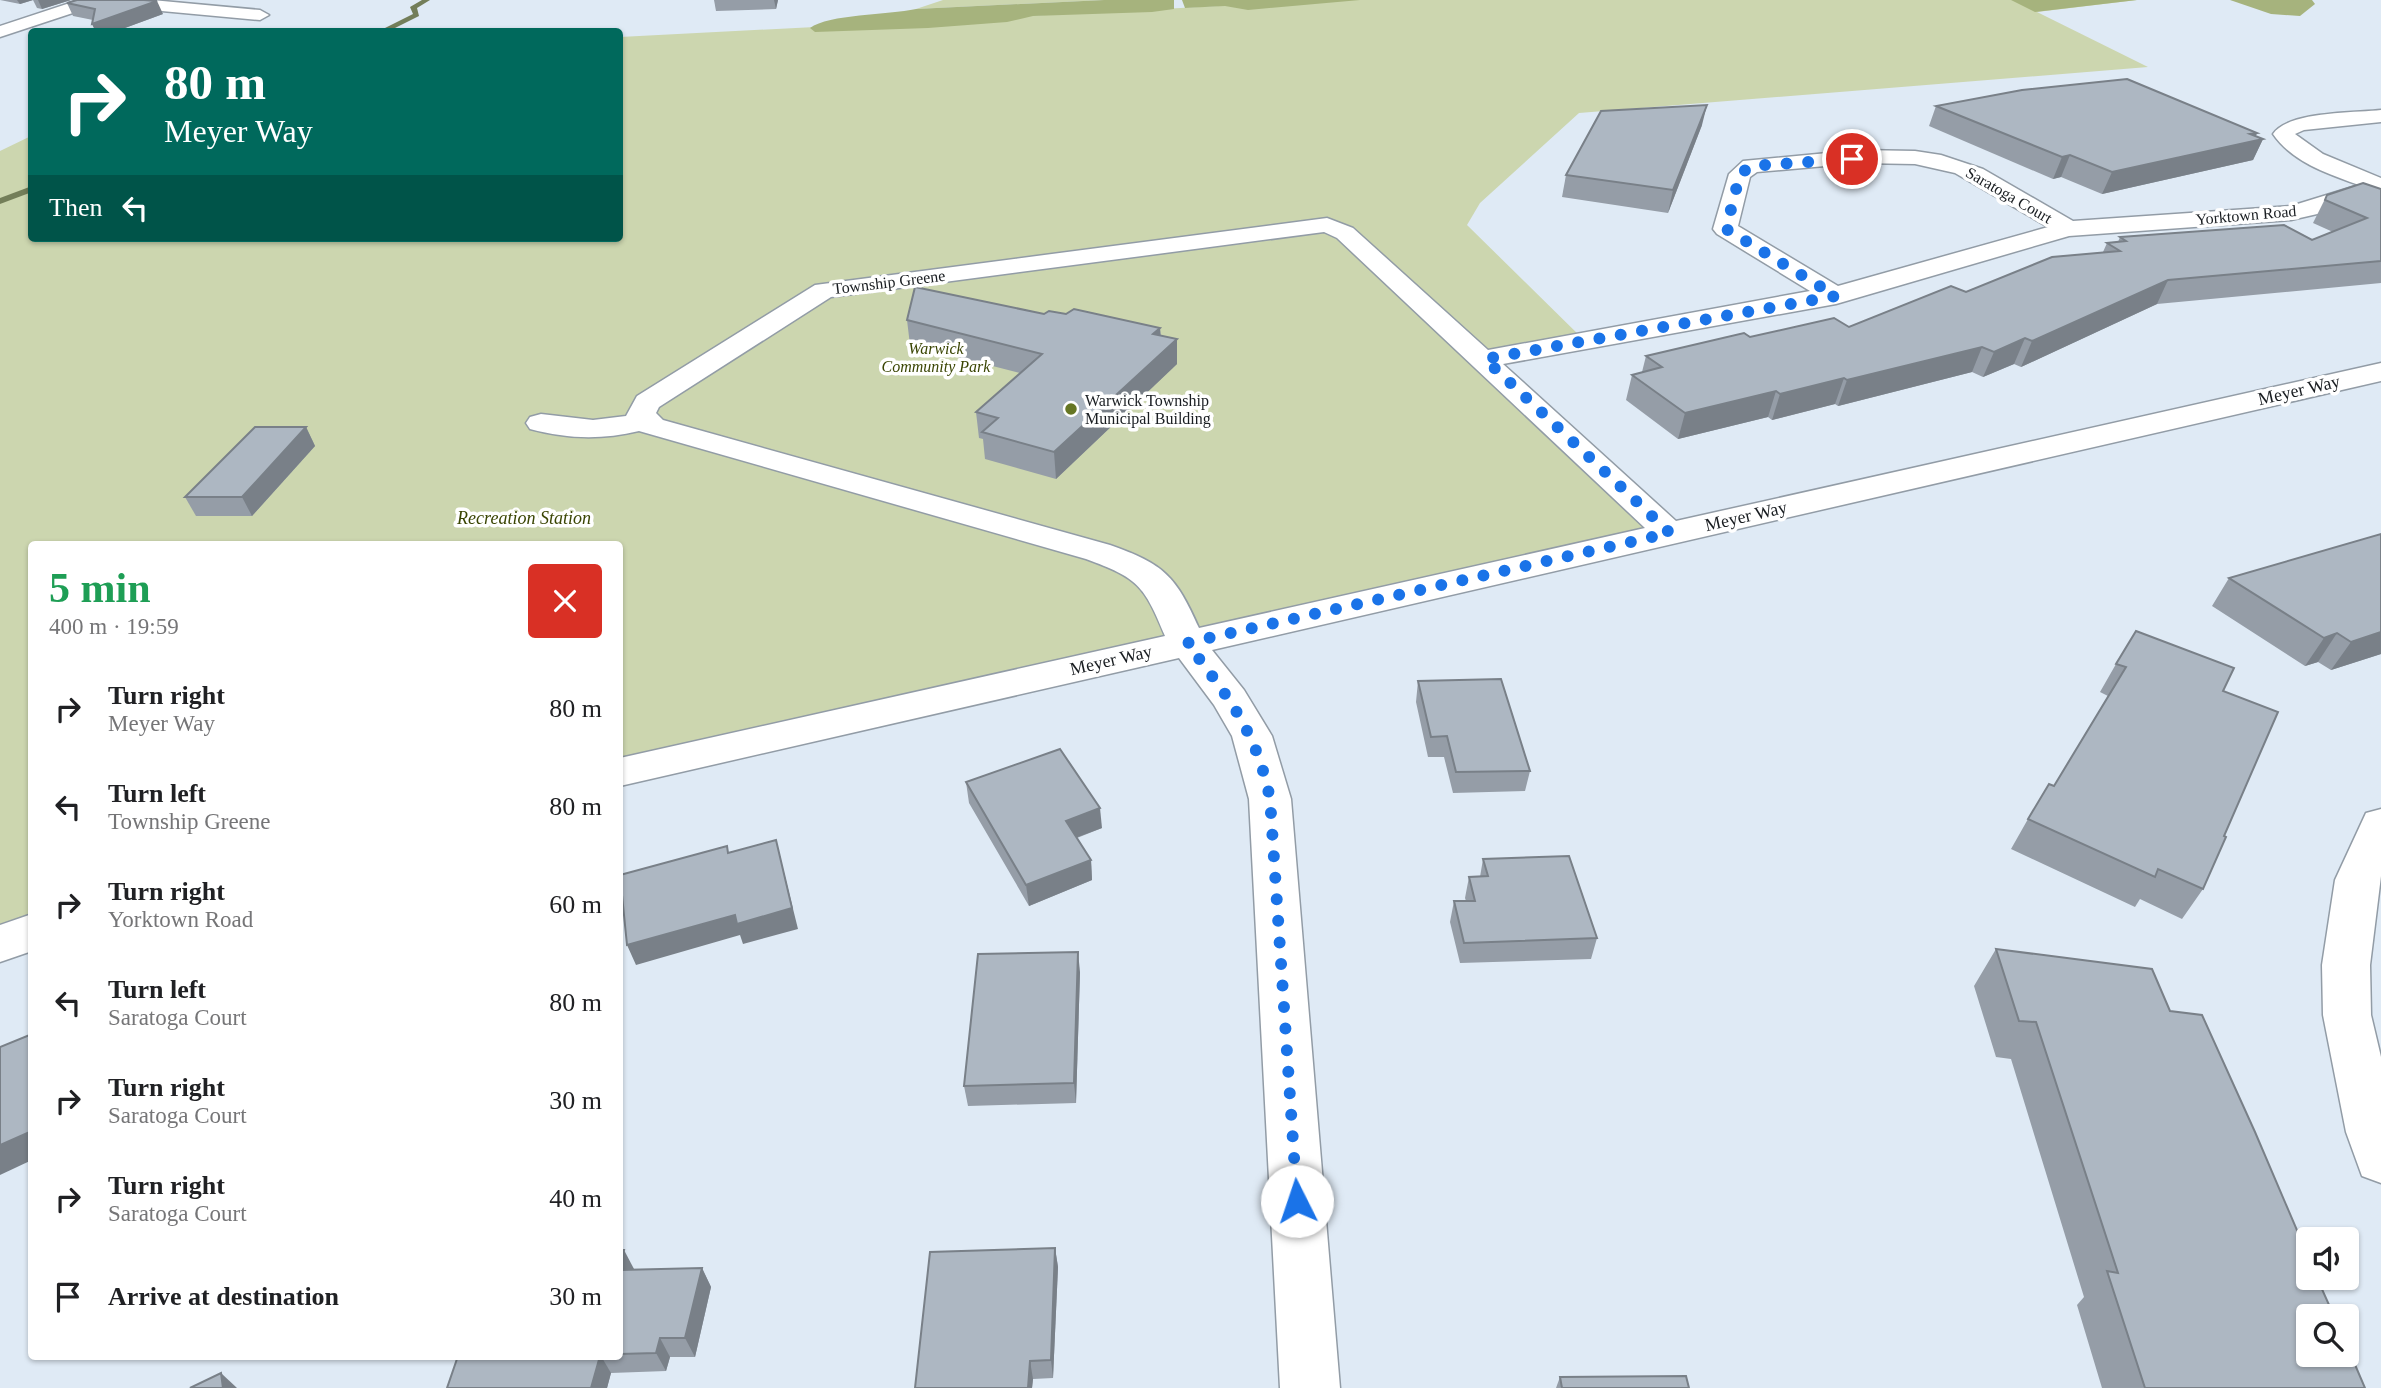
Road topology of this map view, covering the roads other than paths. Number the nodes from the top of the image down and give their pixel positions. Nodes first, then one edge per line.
1 (96, 0) edge
2 (260, 15) dead end
3 (0, 32) edge
4 (2381, 116) edge
5 (2381, 185) edge
6 (2107, 225) joint
7 (2068, 229) junction
8 (1846, 293) junction
9 (1485, 359) junction
10 (2381, 372) edge
11 (645, 420) junction
12 (541, 424) dead end
13 (1670, 533) junction
14 (1187, 643) junction
15 (623, 771) edge
16 (2381, 824) edge
17 (28, 934) edge
18 (0, 944) edge
19 (2381, 1159) edge
20 (1310, 1388) edge

1 - 2 street
1 - 3 street
4 - 5 street
5 - 6 street, Yorktown Road
6 - 7 street, Saratoga Court
7 - 8 street
7 - 8 street, Saratoga Court
8 - 9 street
9 - 11 street, Township Greene
9 - 13 street, Township Greene
10 - 13 street, Meyer Way
11 - 12 street
11 - 14 street
13 - 14 street, Meyer Way
14 - 15 street, Meyer Way
14 - 20 street
16 - 19 street
17 - 18 street

